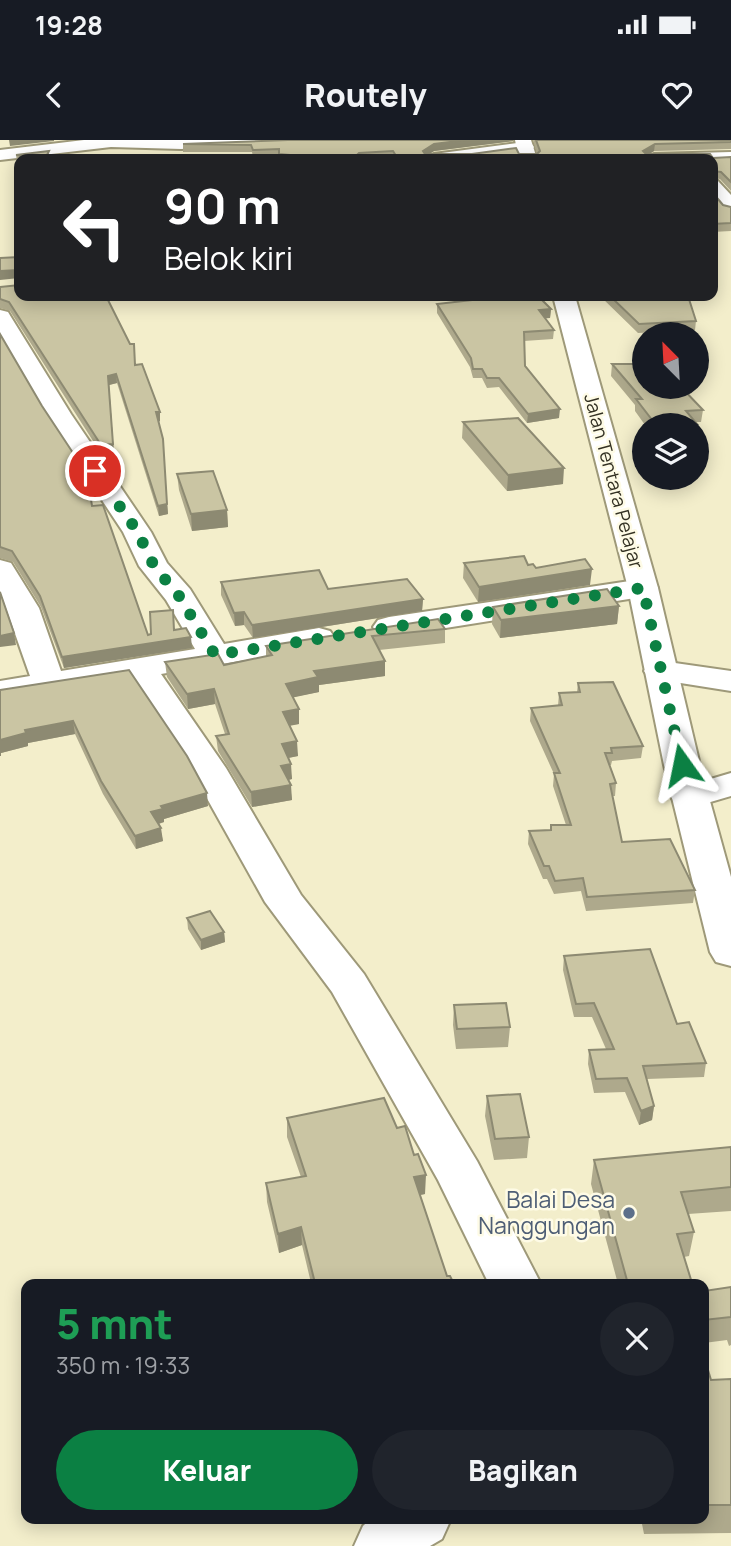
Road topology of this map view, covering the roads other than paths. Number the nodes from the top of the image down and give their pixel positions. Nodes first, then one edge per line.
1 (288, 140) edge
2 (714, 140) edge
3 (160, 141) edge
4 (181, 144) junction
5 (525, 149) edge
6 (731, 149) edge
7 (223, 154) edge
8 (480, 154) edge
9 (0, 155) edge
10 (718, 192) edge
11 (731, 207) edge
12 (566, 301) edge
13 (0, 317) edge
14 (0, 569) edge
15 (643, 588) junction
16 (215, 655) junction
17 (140, 667) junction
18 (661, 671) junction
19 (731, 681) edge
20 (49, 682) junction
21 (0, 691) edge
22 (731, 784) edge
23 (690, 797) junction
24 (731, 952) edge
25 (512, 1279) edge
26 (413, 1524) edge
27 (384, 1546) edge

1 - 4 street
2 - 6 street
3 - 4 street
3 - 9 street
4 - 7 street
5 - 8 street
10 - 11 street
12 - 15 street, Jalan Tentara Pelajar
13 - 16 street
14 - 20 street
15 - 16 street
15 - 18 street, Jalan Tentara Pelajar
16 - 17 street
17 - 20 street
17 - 25 street
18 - 19 street
18 - 23 street, Jalan Tentara Pelajar
20 - 21 street
22 - 23 street
23 - 24 street, Jalan Tentara Pelajar
26 - 27 street

